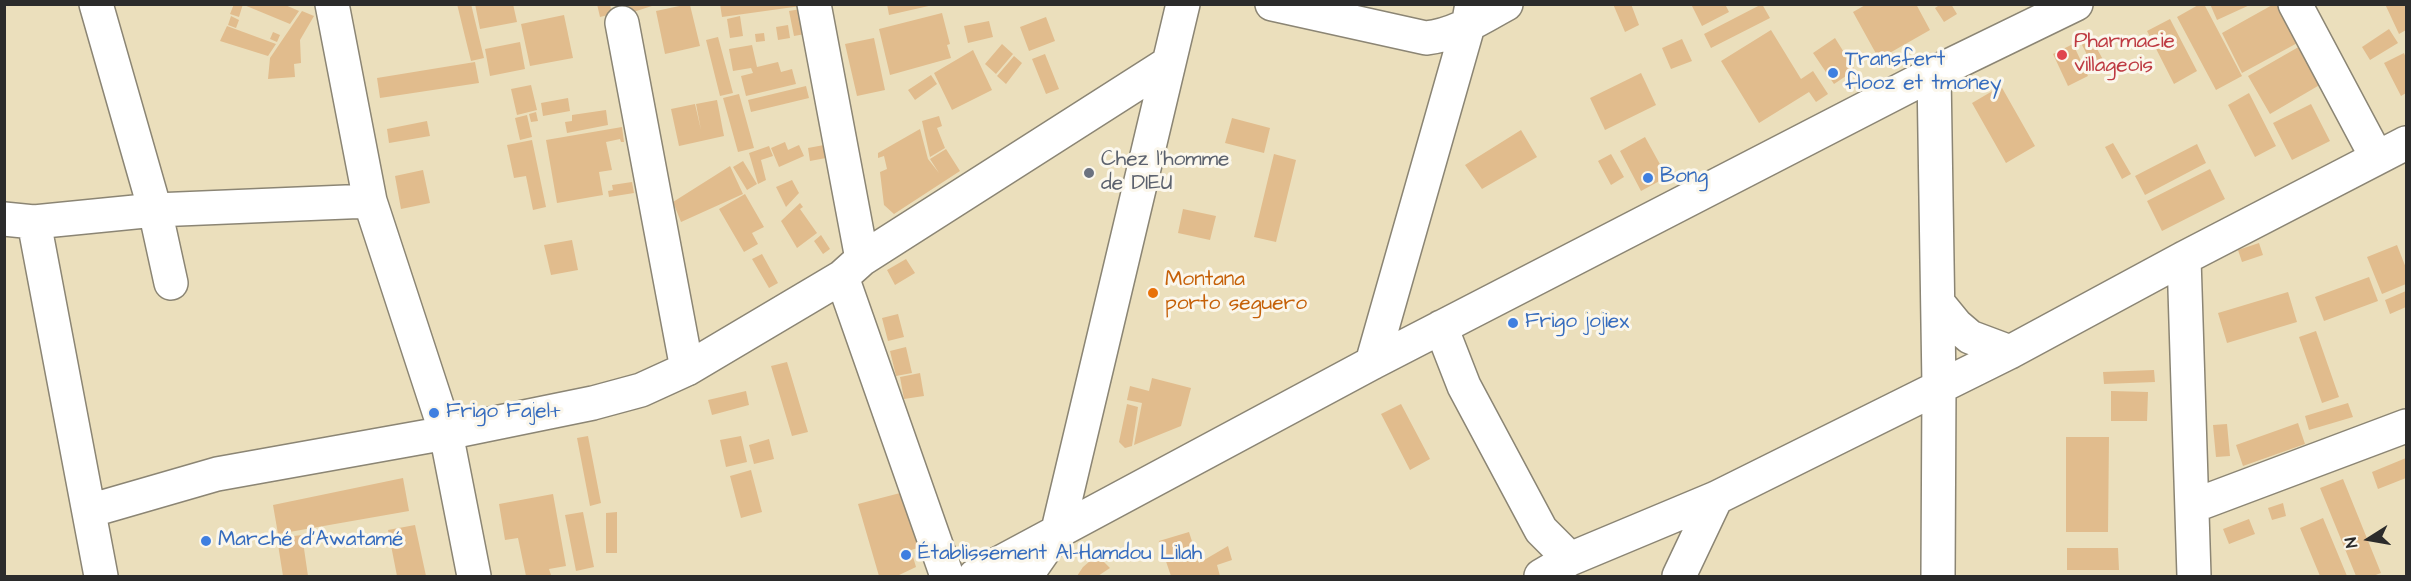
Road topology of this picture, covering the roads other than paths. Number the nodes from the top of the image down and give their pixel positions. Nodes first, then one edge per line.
1 (96, 4) edge
2 (332, 4) edge
3 (814, 4) edge
4 (1183, 4) edge
5 (1272, 4) edge
6 (1506, 4) edge
7 (2076, 4) edge
8 (2295, 4) edge
9 (1470, 15) edge
10 (622, 23) dead end
11 (1169, 63) junction
12 (1934, 73) junction
13 (2406, 143) edge
14 (2377, 158) junction
15 (370, 201) junction
16 (156, 210) junction
17 (19, 220) edge
18 (2184, 258) junction
19 (852, 268) junction
20 (171, 284) dead end
21 (1938, 303) junction
22 (1441, 327) junction
23 (2010, 352) junction
24 (1372, 363) junction
25 (687, 369) junction
26 (1939, 386) junction
27 (2406, 426) edge
28 (446, 433) junction
29 (1716, 498) junction
30 (2193, 506) junction
31 (89, 511) junction
32 (1058, 530) junction
33 (1570, 559) junction
34 (101, 576) edge
35 (474, 576) edge
36 (947, 576) edge
37 (975, 576) edge
38 (1026, 576) edge
39 (1541, 576) edge
40 (1679, 576) edge
41 (1938, 576) edge
42 (2194, 576) edge

1 - 16 street
2 - 15 street
3 - 19 street
4 - 11 street
5 - 9 street
6 - 9 street
7 - 12 street
8 - 14 street
9 - 24 street
10 - 25 street
11 - 19 street
11 - 32 street
12 - 21 street
12 - 22 street
13 - 14 street
14 - 18 street
15 - 16 street
15 - 28 street
16 - 17 street
16 - 20 street
17 - 31 street
18 - 23 street
18 - 30 street
19 - 25 street
19 - 36 street
21 - 23 street
21 - 26 street
22 - 24 street
22 - 33 street
23 - 26 street
24 - 32 street
25 - 28 street
26 - 29 street
26 - 41 street
27 - 30 street
28 - 31 street
28 - 35 street
29 - 33 street
29 - 40 street
30 - 42 street
31 - 34 street
32 - 37 street
32 - 38 street
33 - 39 street

